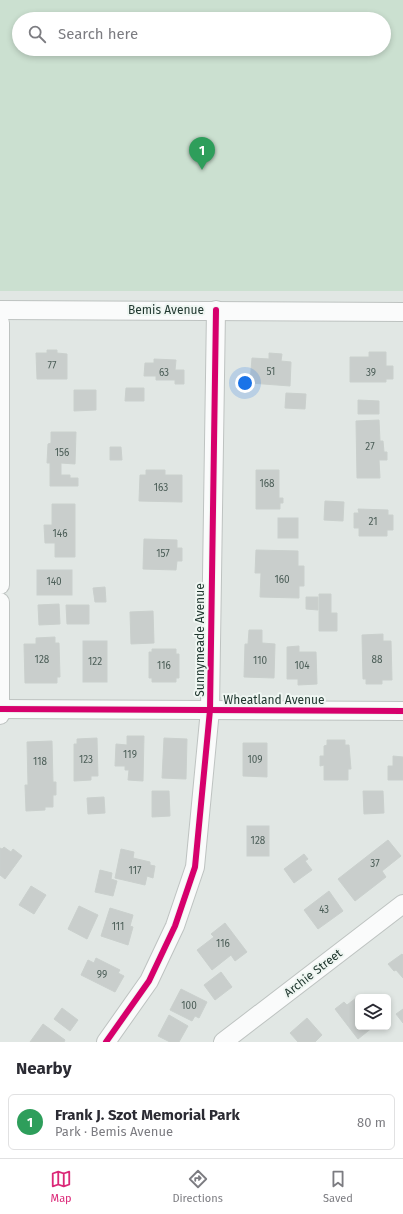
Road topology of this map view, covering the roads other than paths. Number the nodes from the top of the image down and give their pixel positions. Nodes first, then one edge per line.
1 (0, 310) edge
2 (216, 310) junction
3 (403, 312) edge
4 (0, 323) edge
5 (0, 585) edge
6 (0, 602) edge
7 (210, 710) junction
8 (0, 711) edge
9 (403, 711) edge
10 (403, 904) edge
11 (106, 1042) edge
12 (223, 1042) edge

1 - 2 street, Bemis Avenue
2 - 3 street, Bemis Avenue
2 - 7 street, Sunnymeade Avenue
4 - 5 street
6 - 8 street
7 - 8 street, Wheatland Avenue
7 - 9 street, Wheatland Avenue
7 - 11 street, Sunnymeade Avenue
10 - 12 street, Archie Street

